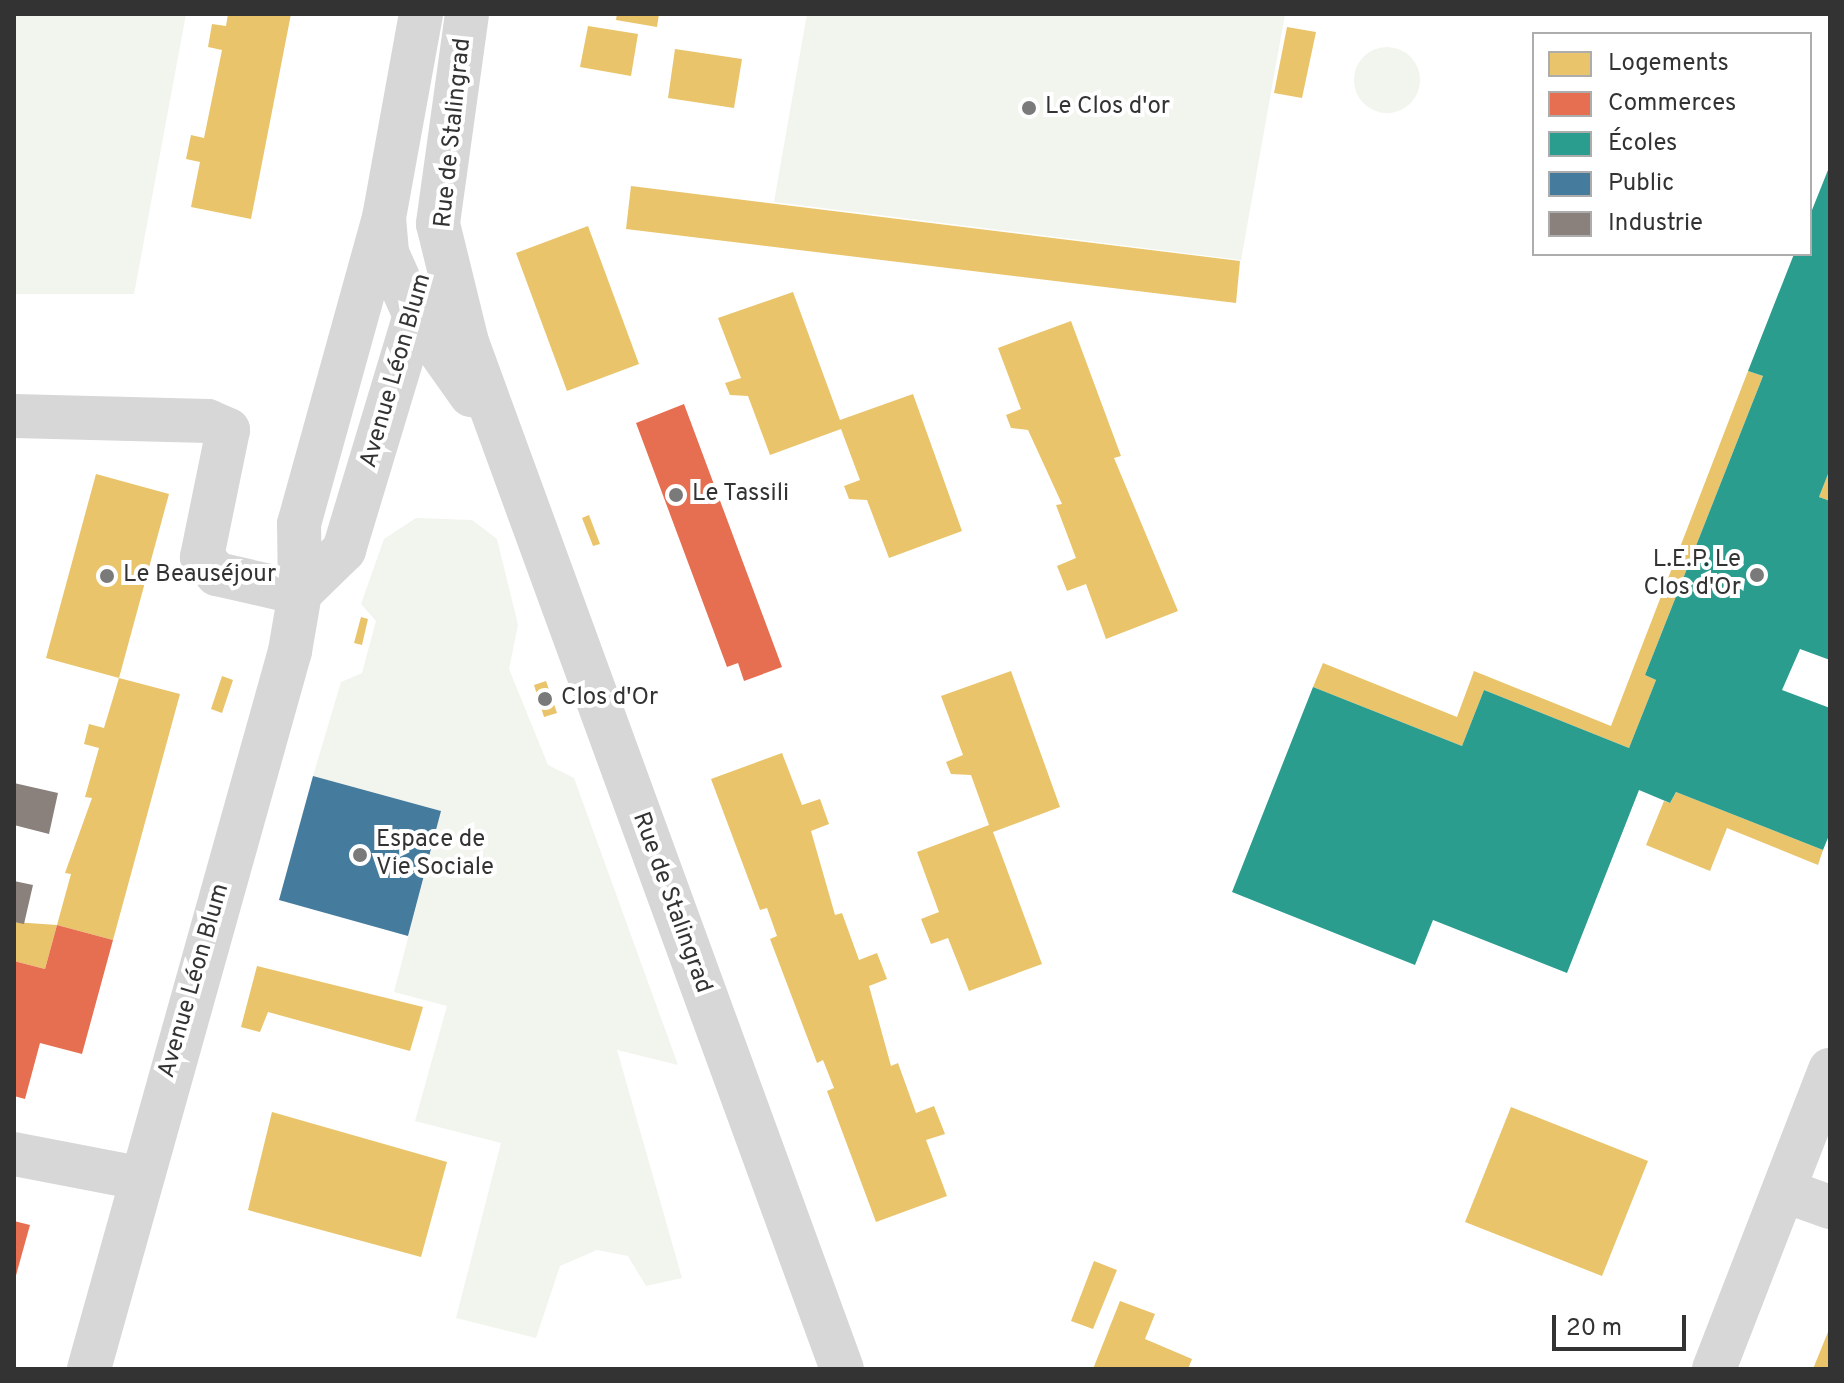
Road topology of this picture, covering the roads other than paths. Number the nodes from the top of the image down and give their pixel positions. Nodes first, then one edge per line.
1 (421, 14) edge
2 (467, 14) edge
3 (384, 218) junction
4 (438, 224) junction
5 (415, 316) junction
6 (355, 336) junction
7 (467, 342) junction
8 (14, 416) edge
9 (502, 435) junction
10 (300, 593) junction
11 (1830, 1070) edge
12 (14, 1154) edge
13 (139, 1178) junction
14 (1785, 1191) junction
15 (1830, 1207) edge
16 (89, 1369) edge
17 (842, 1369) edge
18 (1714, 1369) edge

1 - 3 street, Rue de Stalingrad
2 - 4 street, Rue de Stalingrad
3 - 5 street, Rue de Stalingrad
3 - 6 street, Avenue Léon Blum
4 - 5 street, Avenue Léon Blum
4 - 7 street, Rue de Stalingrad
5 - 6 street
5 - 7 street
5 - 9 street, Rue de Stalingrad
5 - 10 street, Avenue Léon Blum
6 - 10 street, Avenue Léon Blum
7 - 9 street, Rue de Stalingrad
8 - 10 street
9 - 17 street, Rue de Stalingrad
10 - 13 street, Avenue Léon Blum
11 - 14 street
12 - 13 street
13 - 16 street, Avenue Léon Blum
14 - 15 street
14 - 18 street

